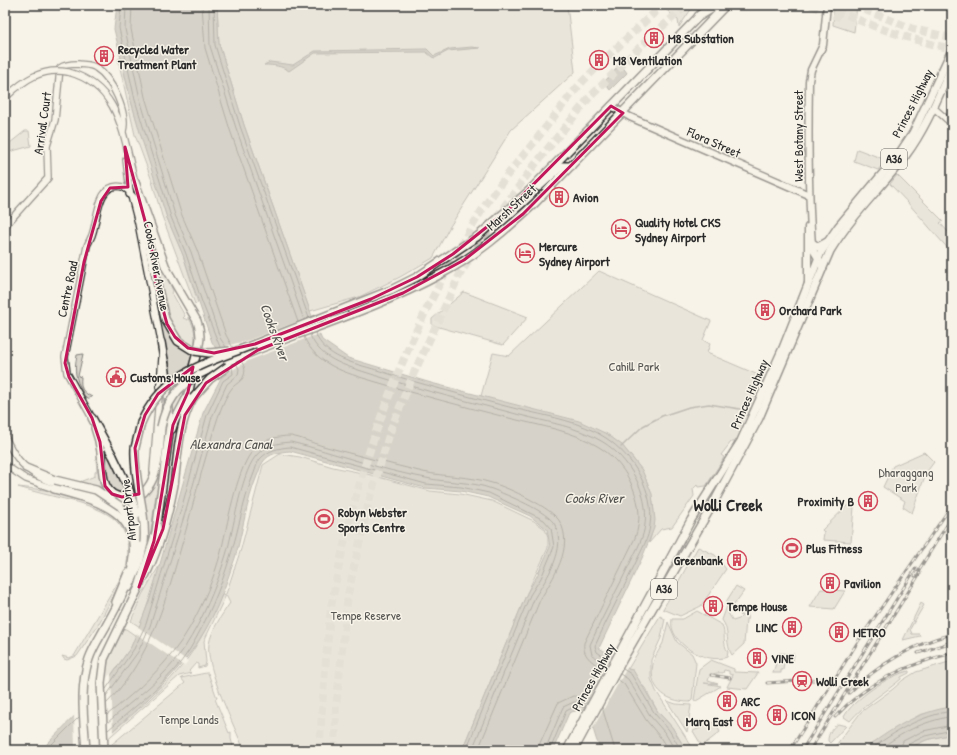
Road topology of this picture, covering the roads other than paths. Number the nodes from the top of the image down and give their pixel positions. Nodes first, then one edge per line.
1 (710, 5) edge
2 (827, 5) edge
3 (722, 6) edge
4 (699, 16) junction
5 (952, 50) edge
6 (952, 66) edge
7 (6, 97) dead end
8 (612, 106) junction
9 (934, 108) junction
10 (623, 113) junction
11 (952, 124) edge
12 (123, 131) junction
13 (126, 147) junction
14 (571, 166) junction
15 (135, 182) junction
16 (130, 193) junction
17 (809, 195) junction
18 (508, 210) junction
19 (809, 221) junction
20 (5, 226) edge
21 (827, 242) junction
22 (812, 244) junction
23 (819, 257) junction
24 (822, 267) junction
25 (808, 283) junction
26 (156, 284) junction
27 (341, 314) junction
28 (161, 342) junction
29 (256, 347) junction
30 (92, 418) junction
31 (5, 436) edge
32 (5, 465) edge
33 (24, 466) joint
34 (163, 478) junction
35 (53, 484) junction
36 (144, 491) junction
37 (67, 492) junction
38 (119, 503) junction
39 (142, 542) junction
40 (138, 553) junction
41 (139, 587) junction
42 (127, 590) junction
43 (107, 625) junction
44 (621, 658) junction
45 (584, 726) junction
46 (86, 750) edge
47 (104, 750) edge
48 (567, 750) edge
49 (574, 750) edge

1 - 4 main road, Marsh Street
2 - 17 main road, West Botany Street
3 - 4 highway
3 - 10 main road, Marsh Street
4 - 8 main road, Marsh Street
5 - 21 main road, Princes Highway / A36
6 - 9 main road, Princes Highway / A36
7 - 12 street, bridge
8 - 10 main road, Flora Street
8 - 18 main road, Marsh Street
9 - 11 street
9 - 24 main road, Princes Highway / A36
10 - 14 main road, Marsh Street
10 - 17 main road, Flora Street
12 - 13 street
12 - 20 street, Arrival Court
13 - 15 street
13 - 16 street, Cooks River Avenue
14 - 18 main road
14 - 27 main road, Marsh Street
15 - 26 main road
15 - 34 main road
16 - 26 main road
16 - 28 street, Cooks River Avenue
16 - 30 street, Centre Road
17 - 19 main road, West Botany Street
18 - 27 main road, Marsh Street
19 - 22 main road, West Botany Street
19 - 25 main road
21 - 22 main road
21 - 23 main road, Princes Highway / A36
22 - 23 main road, West Botany Street
23 - 24 main road, West Botany Street
23 - 25 main road, Princes Highway / A36
24 - 44 main road, Princes Highway / A36
25 - 44 main road, Princes Highway / A36
26 - 29 main road, bridge
27 - 29 main road, Marsh Street
28 - 34 main road
28 - 36 street, Cooks River Avenue
29 - 36 main road, bridge
29 - 39 main road, Airport Drive, bridge
29 - 41 main road, Airport Drive, bridge
30 - 36 main road
30 - 39 main road, bridge
31 - 33 street
32 - 35 street
33 - 35 main road
34 - 41 main road
35 - 37 main road
35 - 38 main road, bridge
36 - 38 main road
37 - 38 main road
37 - 43 main road
38 - 40 main road
39 - 40 main road
39 - 42 main road, Airport Drive
40 - 42 main road
41 - 47 main road, Airport Drive
42 - 43 main road, Airport Drive
43 - 46 main road, Airport Drive
44 - 45 main road, Princes Highway / A36
45 - 48 main road, Princes Highway / A36
45 - 49 main road, Princes Highway / A36

